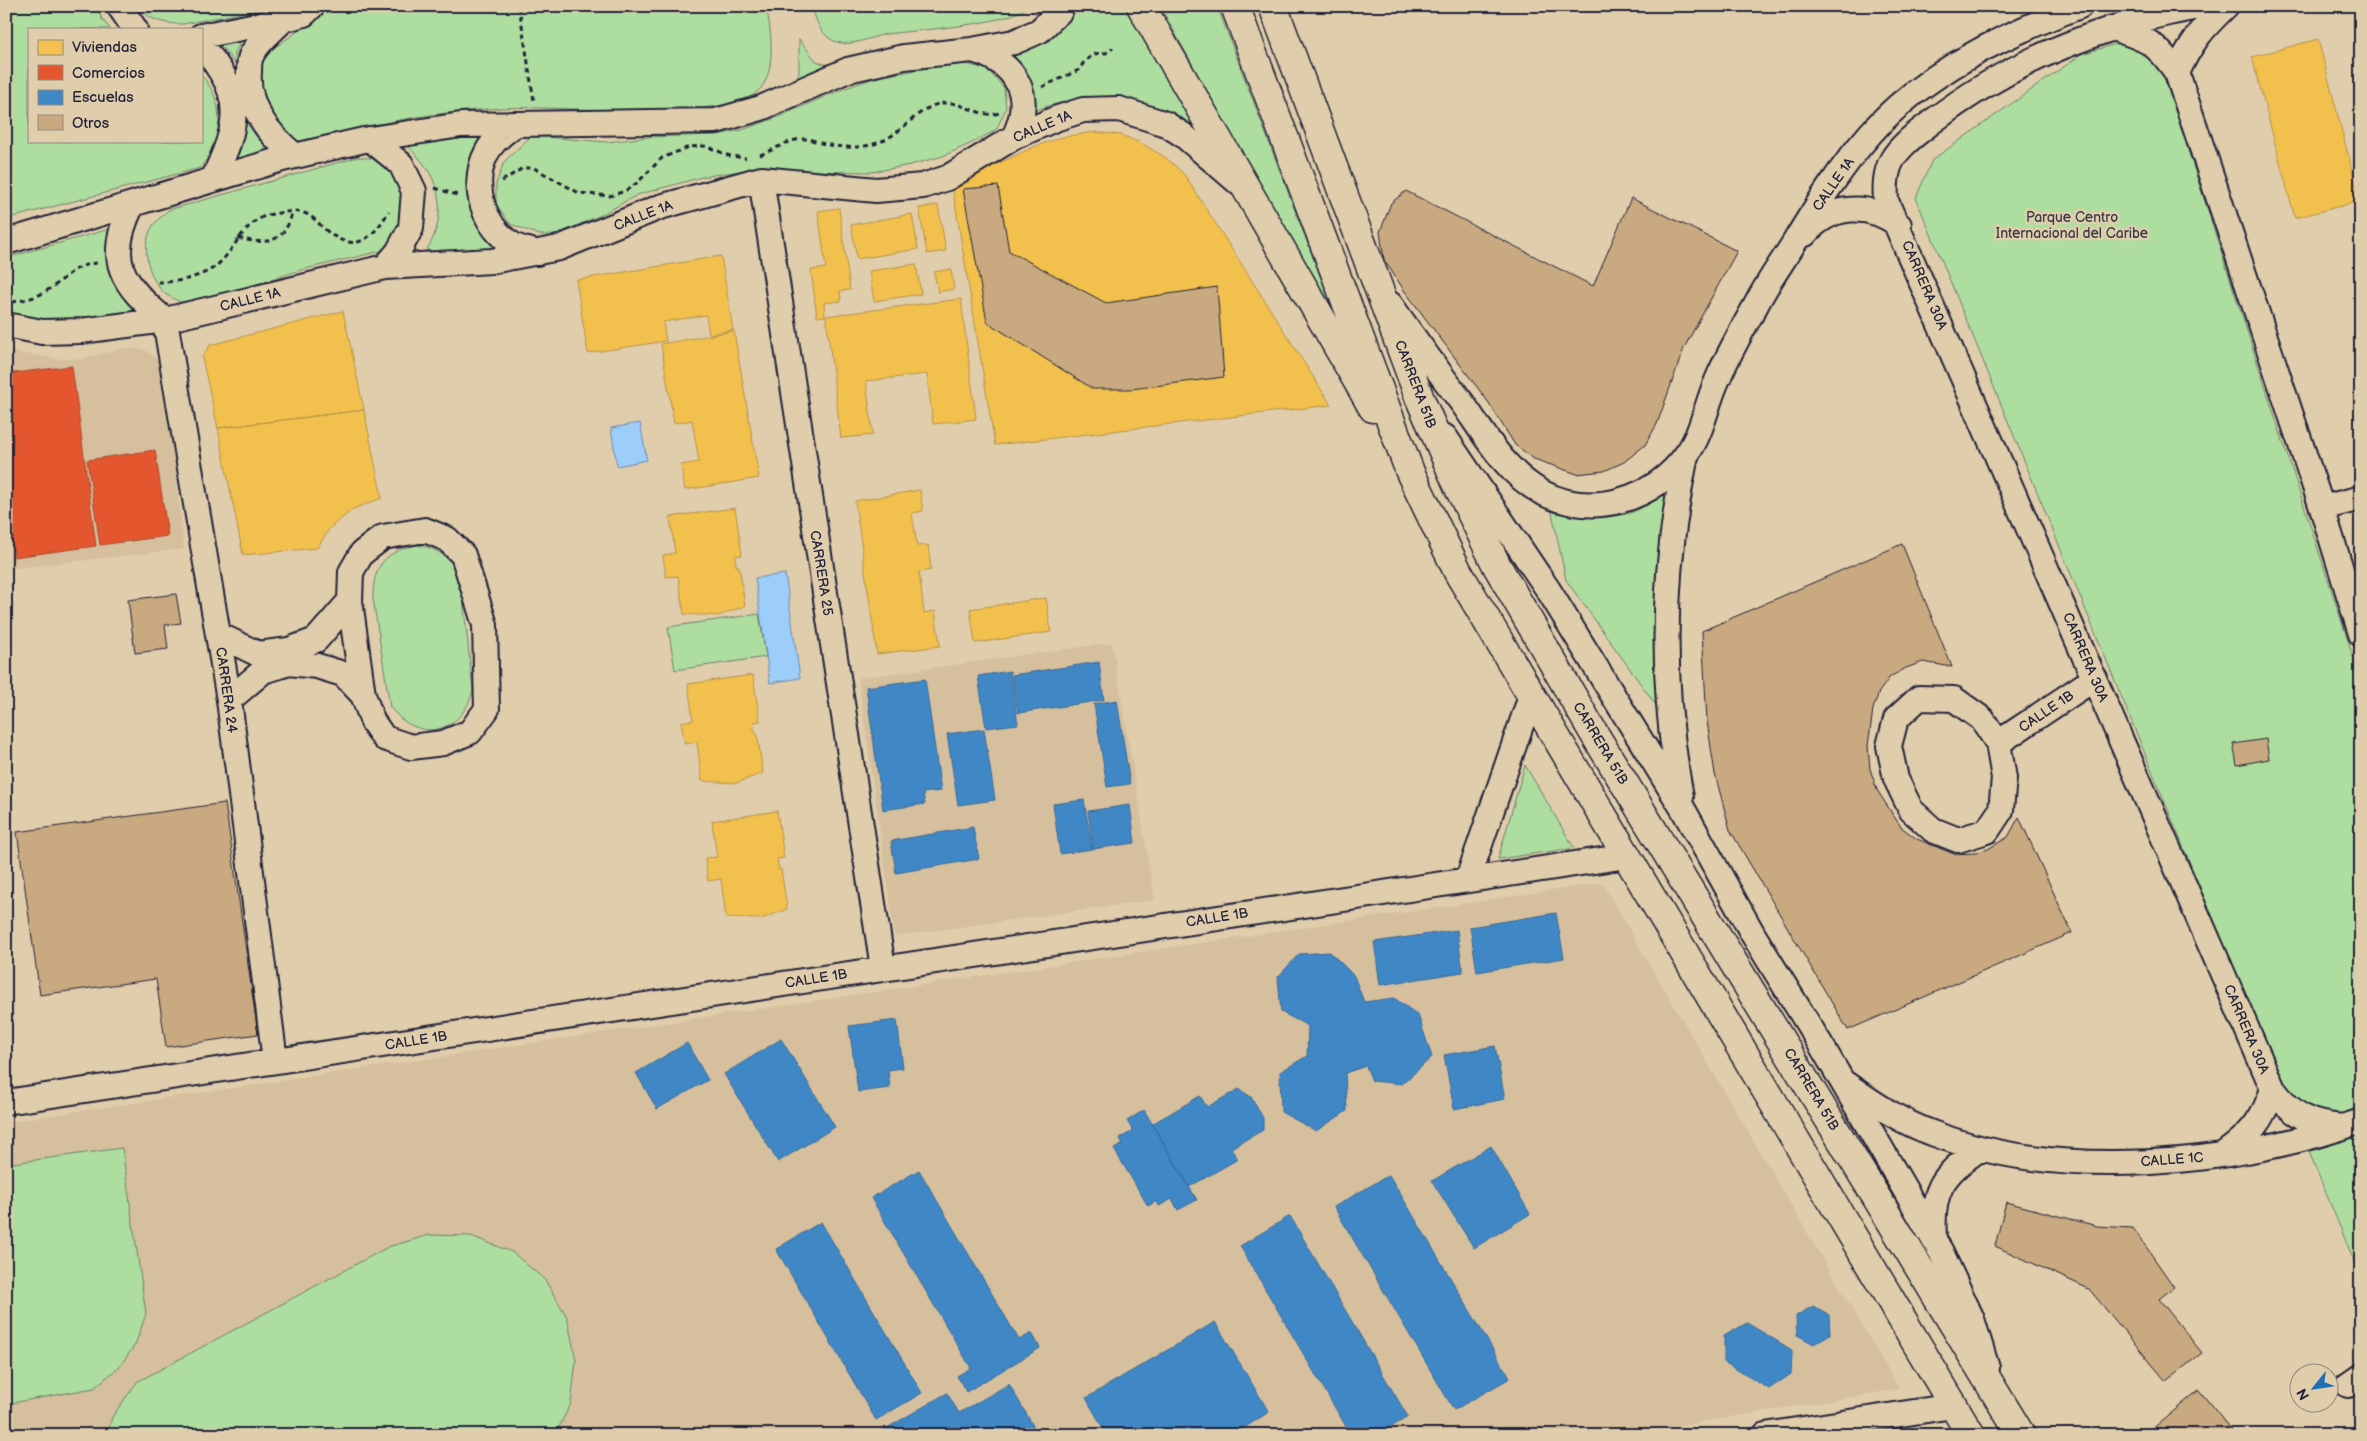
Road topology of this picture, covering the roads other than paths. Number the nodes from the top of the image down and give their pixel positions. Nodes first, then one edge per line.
1 (119, 6) edge
2 (312, 6) edge
3 (1062, 6) edge
4 (1141, 6) edge
5 (1235, 6) edge
6 (1273, 6) edge
7 (2080, 6) edge
8 (2204, 6) edge
9 (2226, 6) edge
10 (284, 20) junction
11 (134, 28) edge
12 (2112, 28) junction
13 (202, 36) edge
14 (202, 50) edge
15 (972, 50) junction
16 (2177, 73) junction
17 (240, 87) junction
18 (527, 124) junction
19 (1014, 137) junction
20 (370, 139) junction
21 (295, 156) junction
22 (759, 167) junction
23 (213, 180) junction
24 (1246, 189) junction
25 (132, 205) junction
26 (1899, 225) junction
27 (6, 242) edge
28 (538, 253) junction
29 (1787, 253) junction
30 (385, 267) junction
31 (1381, 293) junction
32 (165, 320) junction
33 (6, 325) edge
34 (1420, 399) junction
35 (1686, 455) junction
36 (1410, 472) junction
37 (2361, 498) edge
38 (2322, 508) junction
39 (350, 601) junction
40 (2361, 634) edge
41 (219, 635) junction
42 (2095, 678) junction
43 (363, 695) junction
44 (1531, 696) junction
45 (229, 700) junction
46 (1998, 743) junction
47 (1683, 809) junction
48 (1627, 856) junction
49 (1468, 879) junction
50 (883, 968) junction
51 (275, 1061) junction
52 (1842, 1081) junction
53 (2272, 1088) junction
54 (6, 1102) edge
55 (2352, 1124) edge
56 (1980, 1149) junction
57 (2224, 1154) junction
58 (1934, 1240) junction
59 (1994, 1388) junction
60 (1953, 1406) junction
61 (1765, 1435) edge
62 (1971, 1435) edge
63 (2021, 1435) edge

1 - 11 street
2 - 10 street
3 - 15 street
4 - 24 main road
5 - 36 main road
6 - 31 main road, CARRERA 51B
7 - 29 street, CALLE 1A
8 - 12 street
9 - 16 street
10 - 13 street
10 - 17 street
12 - 16 street
12 - 26 street, CARRERA 30A
14 - 17 street
15 - 18 street
15 - 19 street
16 - 38 street
17 - 21 street
17 - 23 street
18 - 20 street
18 - 28 street
19 - 22 street, CALLE 1A
19 - 24 street, CALLE 1A
20 - 21 street
20 - 30 street
21 - 23 street
22 - 28 street, CALLE 1A
22 - 50 street, CARRERA 25
23 - 25 street
24 - 36 main road
25 - 27 street
25 - 32 street
26 - 29 street, CARRERA 30A
26 - 42 street, CARRERA 30A
28 - 30 street, CALLE 1A
29 - 35 street, CALLE 1A
30 - 32 street, CALLE 1A
31 - 34 main road, CARRERA 51B
31 - 35 street
32 - 33 street, CALLE 1A
32 - 41 street, CARRERA 24
34 - 47 street
34 - 59 main road, CARRERA 51B
35 - 47 street
36 - 44 main road
37 - 38 street
38 - 40 street
39 - 41 street
39 - 43 street
39 - 43 street
41 - 45 street, CARRERA 24
42 - 46 street, CALLE 1B
42 - 53 street, CARRERA 30A
43 - 45 street
44 - 48 main road
44 - 49 street
45 - 51 street, CARRERA 24
46 - 46 street
47 - 52 street
48 - 49 street, CALLE 1B
48 - 60 main road
49 - 50 street, CALLE 1B
50 - 51 street, CALLE 1B
51 - 54 street, CALLE 1B
52 - 56 street, CALLE 1C
52 - 58 street
53 - 55 street, CARRERA 30A
53 - 57 street, CARRERA 30A
55 - 57 street, CALLE 1C
56 - 57 street, CALLE 1C
56 - 58 street
58 - 59 street
59 - 63 main road, CARRERA 51B
60 - 61 street
60 - 62 main road

